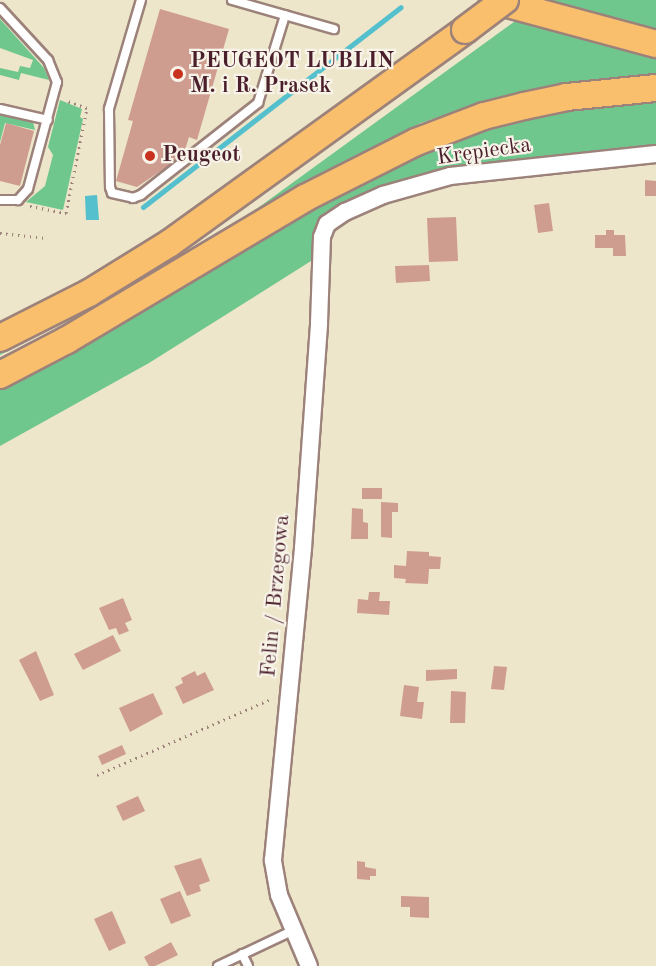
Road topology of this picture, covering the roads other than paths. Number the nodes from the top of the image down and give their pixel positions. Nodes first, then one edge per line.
1 (141, 0) edge
2 (232, 0) edge
3 (493, 0) edge
4 (505, 0) edge
5 (0, 8) edge
6 (285, 15) junction
7 (334, 29) dead end
8 (656, 44) edge
9 (656, 88) edge
10 (0, 110) edge
11 (48, 120) junction
12 (656, 154) edge
13 (0, 200) edge
14 (327, 224) joint
15 (0, 338) edge
16 (0, 375) edge
17 (292, 931) junction
18 (242, 954) junction
19 (218, 966) edge
20 (248, 966) edge
21 (309, 966) edge

1 - 6 lane
2 - 6 lane
3 - 8 main road
4 - 15 main road, bridge
5 - 11 lane
6 - 7 lane
9 - 16 main road
10 - 11 lane
11 - 13 lane
12 - 14 street, Krępiecka
14 - 17 street, Felin / Brzegowa
17 - 18 lane
17 - 21 street, Felin / Brzegowa
18 - 19 lane
18 - 20 lane

